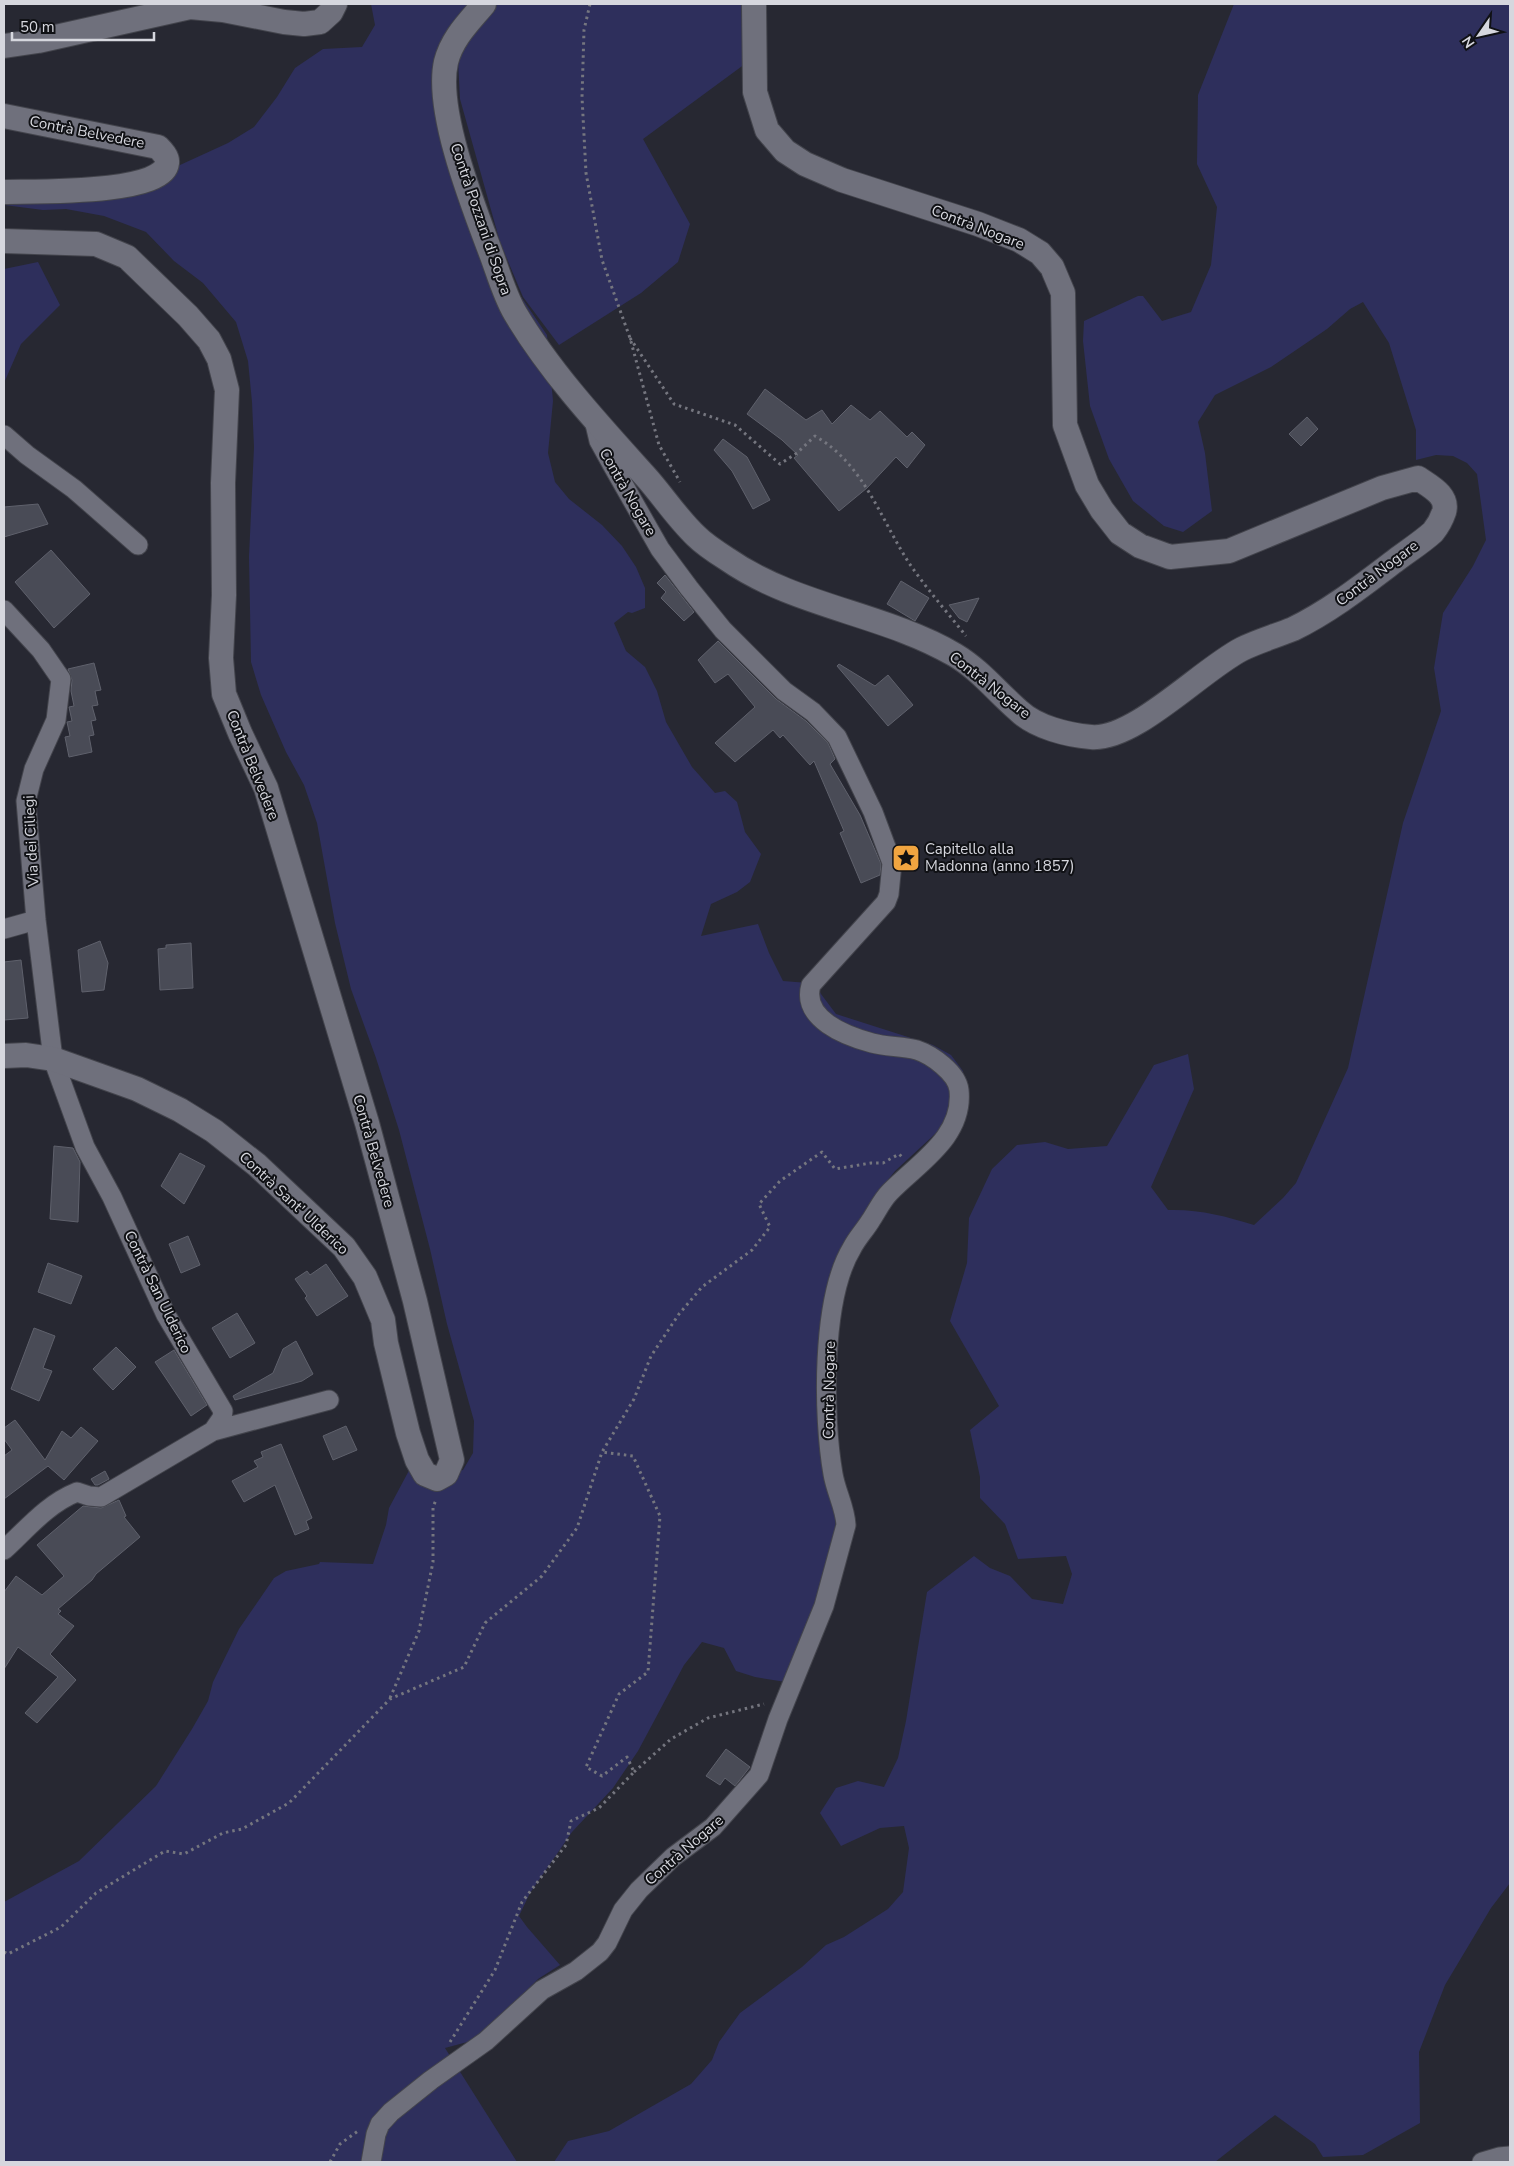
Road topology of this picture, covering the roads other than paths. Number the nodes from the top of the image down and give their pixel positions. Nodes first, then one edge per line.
1 (335, 4) edge
2 (484, 4) edge
3 (754, 4) edge
4 (4, 46) edge
5 (4, 116) edge
6 (4, 192) edge
7 (4, 241) edge
8 (594, 419) junction
9 (4, 435) edge
10 (138, 545) dead end
11 (4, 610) edge
12 (36, 920) junction
13 (4, 929) edge
14 (4, 1056) edge
15 (53, 1059) junction
16 (329, 1400) dead end
17 (213, 1430) junction
18 (446, 1474) joint
19 (4, 1550) edge
20 (1510, 2156) edge
21 (371, 2162) edge
22 (1482, 2162) edge

1 - 4 street
2 - 8 street, Contrà Pozzani di Sopra
3 - 8 street, Contrà Nogare
5 - 6 street, Contrà Belvedere
7 - 18 street, Contrà Belvedere
8 - 21 street, Contrà Nogare
9 - 10 street
11 - 12 street, Via dei Ciliegi
12 - 13 street
12 - 15 street, Via dei Ciliegi
14 - 15 street, Contrà Sant' Ulderico
15 - 17 street, Contrà San Ulderico
15 - 18 street, Contrà Sant' Ulderico
16 - 17 street
17 - 19 street
20 - 22 street

